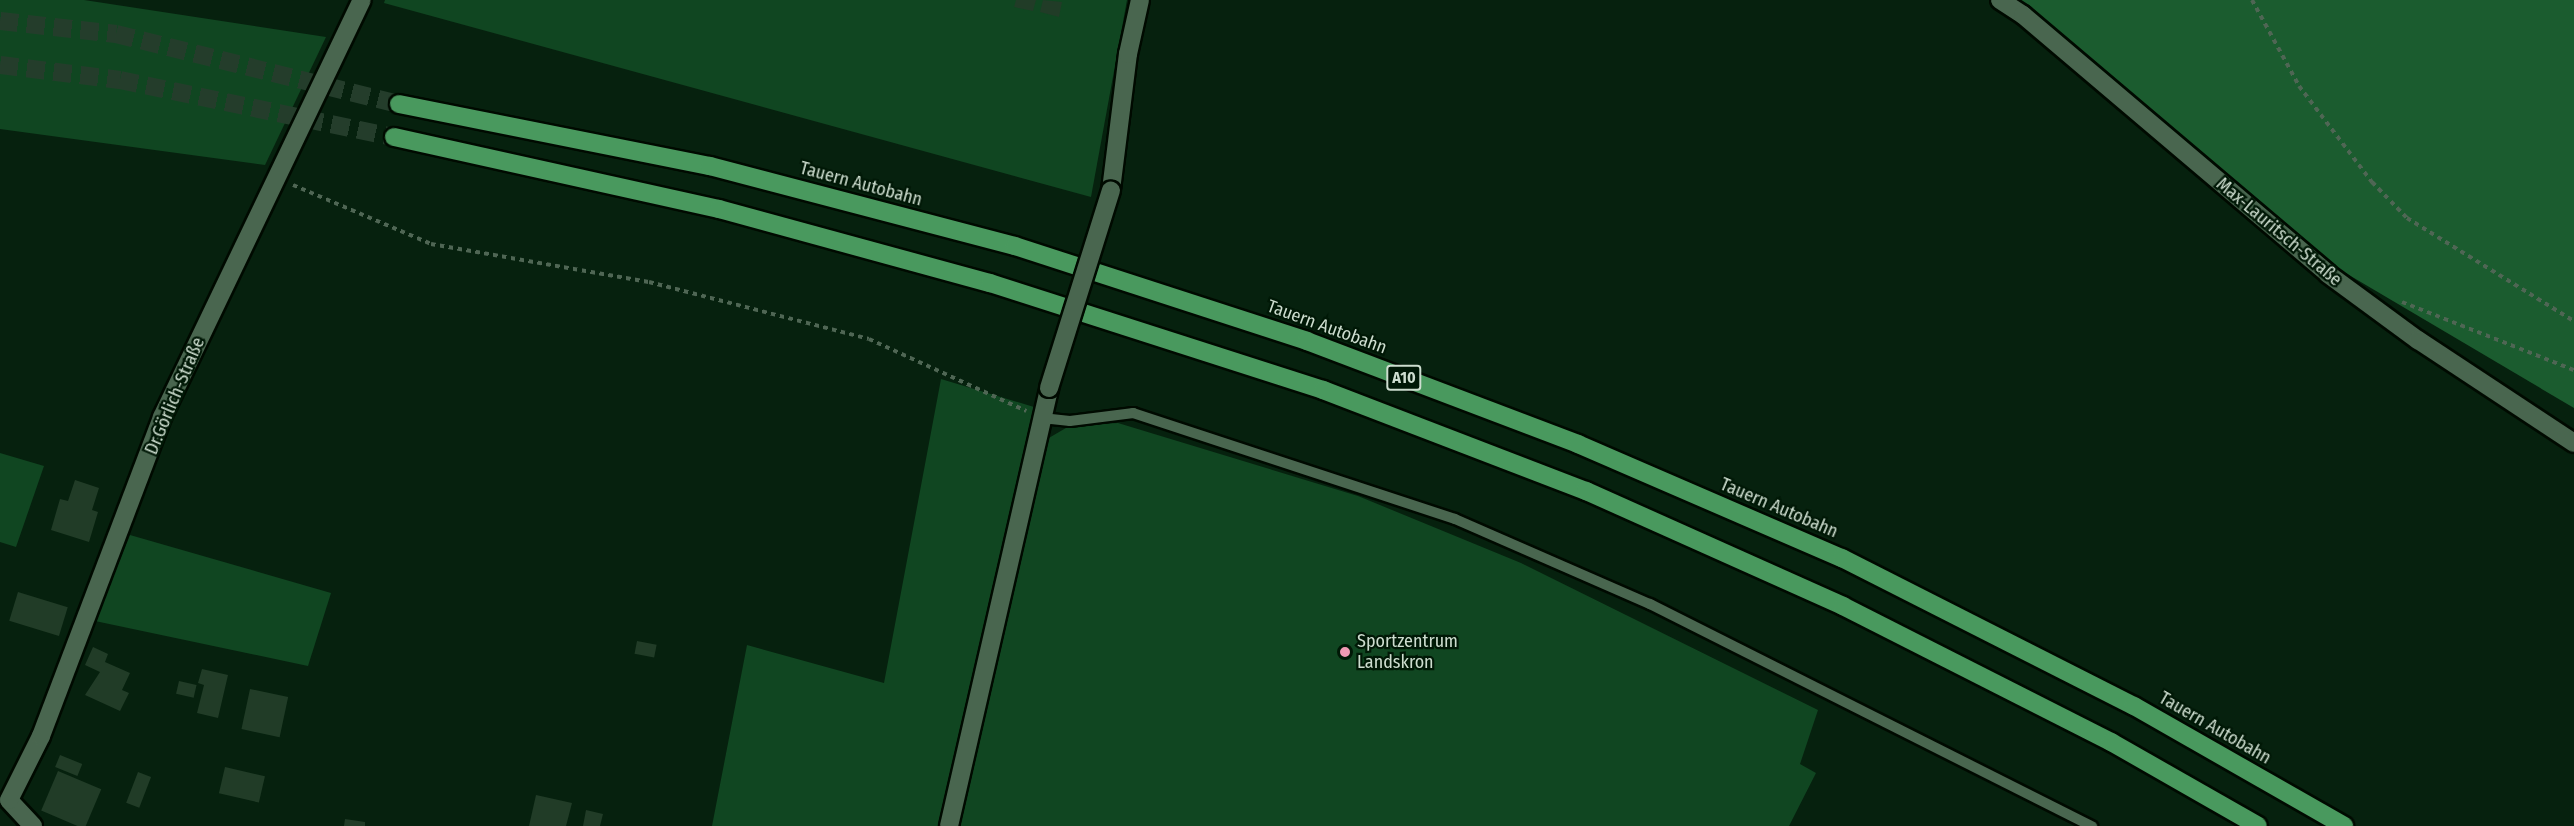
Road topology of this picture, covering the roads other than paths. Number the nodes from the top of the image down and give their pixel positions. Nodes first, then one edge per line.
1 (362, 0) edge
2 (1140, 0) edge
3 (2000, 0) edge
4 (399, 104) tunnel mouth
5 (394, 136) tunnel mouth
6 (1042, 418) junction
7 (2574, 443) edge
8 (4, 795) edge
9 (33, 826) edge
10 (949, 826) edge
11 (2092, 826) edge
12 (2258, 826) edge
13 (2344, 826) edge

1 - 8 street, Dr.Görlich-Straße
2 - 6 street, bridge
3 - 7 street, Max-Lauritsch-Straße
4 - 13 highway, Tauern Autobahn / A10
5 - 12 highway, A10
6 - 10 street
6 - 11 lane
8 - 9 street, Dr.Görlich-Straße

